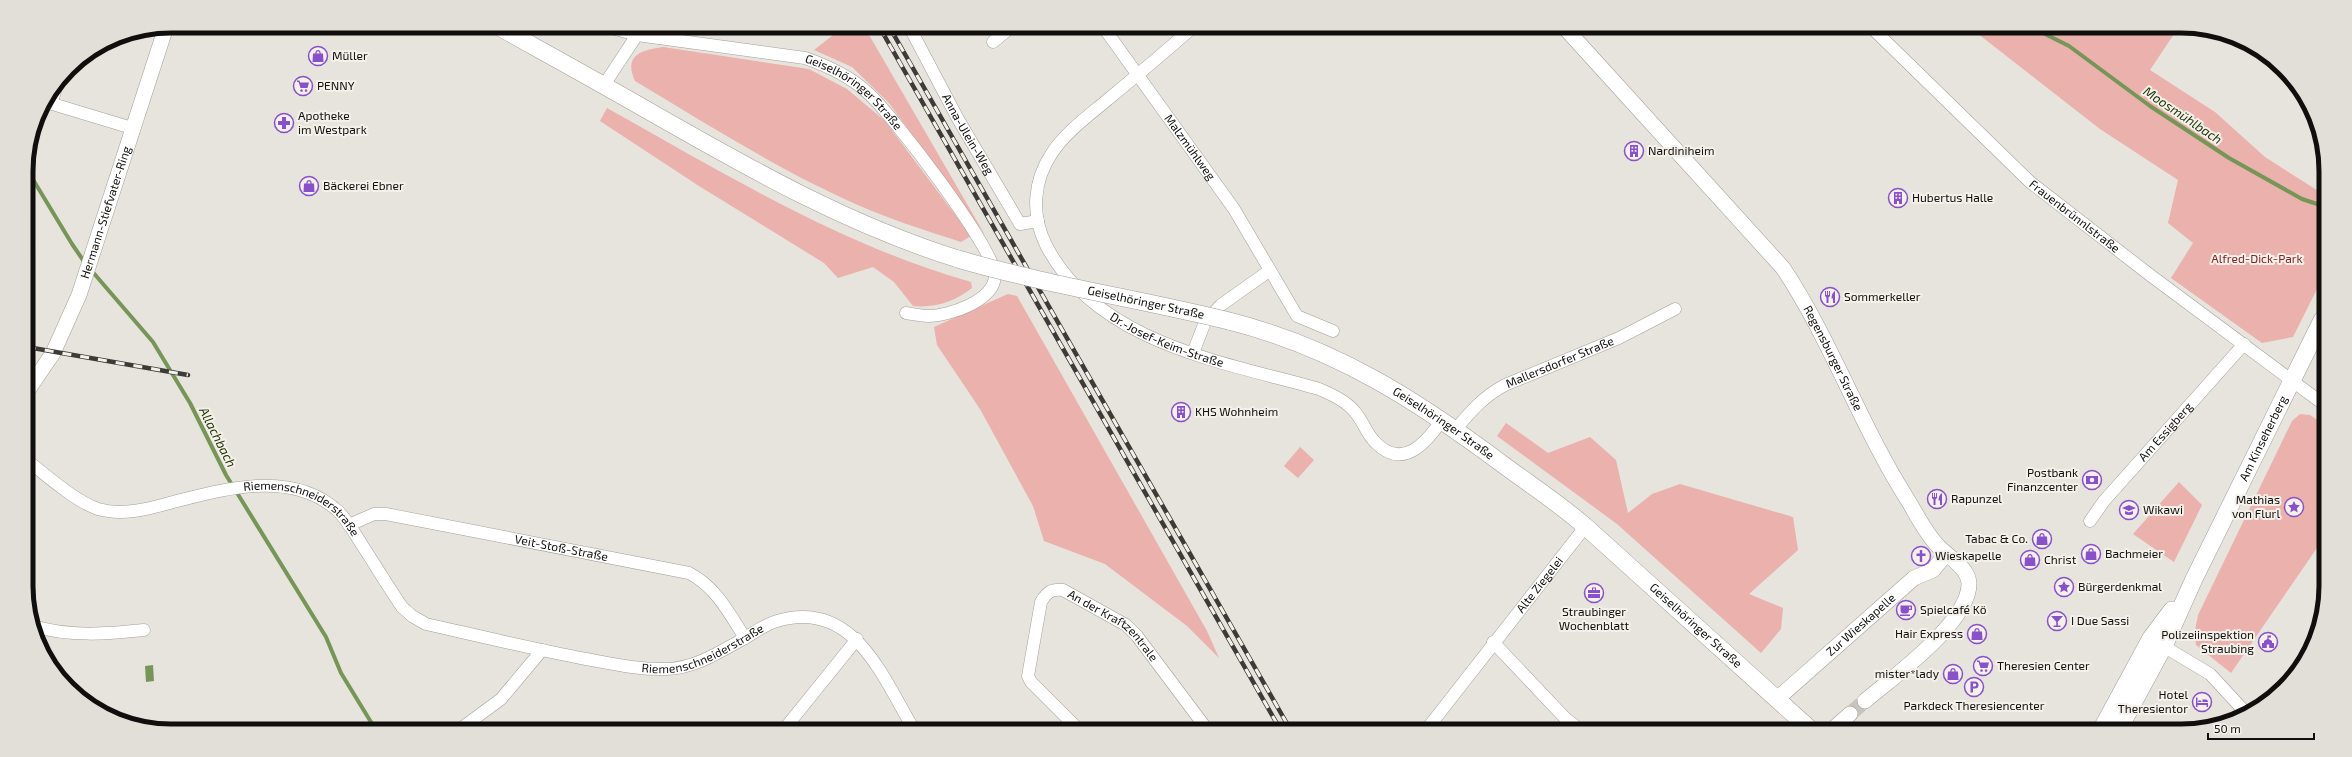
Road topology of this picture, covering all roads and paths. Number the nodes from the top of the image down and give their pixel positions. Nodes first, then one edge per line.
1 (164, 33) edge
2 (510, 33) edge
3 (630, 33) edge
4 (913, 33) edge
5 (1004, 33) edge
6 (1108, 33) edge
7 (1186, 33) edge
8 (1570, 33) edge
9 (1877, 33) edge
10 (637, 35) junction
11 (993, 42) dead end
12 (1137, 75) junction
13 (604, 85) junction
14 (51, 103) edge
15 (132, 128) junction
16 (1038, 221) junction
17 (1269, 270) junction
18 (1675, 309) dead end
19 (906, 313) dead end
20 (2319, 326) edge
21 (1333, 331) dead end
22 (2244, 344) junction
23 (1193, 353) junction
24 (2292, 381) junction
25 (33, 382) edge
26 (2319, 401) edge
27 (1448, 425) junction
28 (33, 465) edge
29 (2090, 521) dead end
30 (349, 525) junction
31 (1585, 527) junction
32 (1946, 554) junction
33 (40, 628) edge
34 (144, 630) dead end
35 (745, 638) junction
36 (857, 639) junction
37 (1493, 642) junction
38 (2158, 642) junction
39 (542, 650) junction
40 (1777, 699) junction
41 (1865, 701) tunnel mouth
42 (2242, 709) edge
43 (1850, 714) tunnel mouth
44 (467, 724) edge
45 (789, 724) edge
46 (911, 724) edge
47 (1073, 724) edge
48 (1203, 724) edge
49 (1431, 724) edge
50 (1573, 724) edge
51 (1804, 724) edge
52 (1839, 724) edge
53 (2105, 724) edge
54 (2121, 724) edge

1 - 15 street, Hermann-Stiefvater-Ring
2 - 13 main road, Geiselhöringer Straße
3 - 10 street, Geiselhöringer Straße
4 - 16 street, Anna-Ulein-Weg
5 - 11 street
6 - 12 street, Malzmühlweg
7 - 12 street, Dr.-Josef-Keim-Straße
8 - 32 street, Regensburger Straße
9 - 22 street, Frauenbrünnlstraße
10 - 13 street
10 - 19 street, Geiselhöringer Straße
12 - 16 street, Dr.-Josef-Keim-Straße
12 - 17 street, Malzmühlweg
13 - 27 main road, Geiselhöringer Straße, bridge
14 - 15 street
15 - 25 street, Hermann-Stiefvater-Ring
16 - 23 street, Dr.-Josef-Keim-Straße
17 - 21 street, Malzmühlweg
17 - 23 street
18 - 27 street, Mallersdorfer Straße
20 - 24 main road, Am Kinseherberg
22 - 24 street, Frauenbrünnlstraße
22 - 29 street, Am Essigberg
23 - 27 street, Dr.-Josef-Keim-Straße
24 - 26 street, Frauenbrünnlstraße
24 - 38 main road, Am Kinseherberg
27 - 31 main road, Geiselhöringer Straße
28 - 30 street, Riemenschneiderstraße
30 - 35 street, Veit-Stoß-Straße
30 - 39 street, Riemenschneiderstraße
31 - 37 street, Alte Ziegelei
31 - 40 main road, Geiselhöringer Straße
32 - 40 street, Zur Wieskapelle
32 - 41 street, Regensburger Straße
33 - 34 street
35 - 36 street, Riemenschneiderstraße
35 - 39 street, Riemenschneiderstraße
36 - 45 street
36 - 46 street, Riemenschneiderstraße
37 - 49 street, Alte Ziegelei
37 - 50 street
38 - 42 street
38 - 53 main road
38 - 54 main road
39 - 44 street
40 - 51 main road, Geiselhöringer Straße
43 - 52 street
47 - 48 street, An der Kraftzentrale

